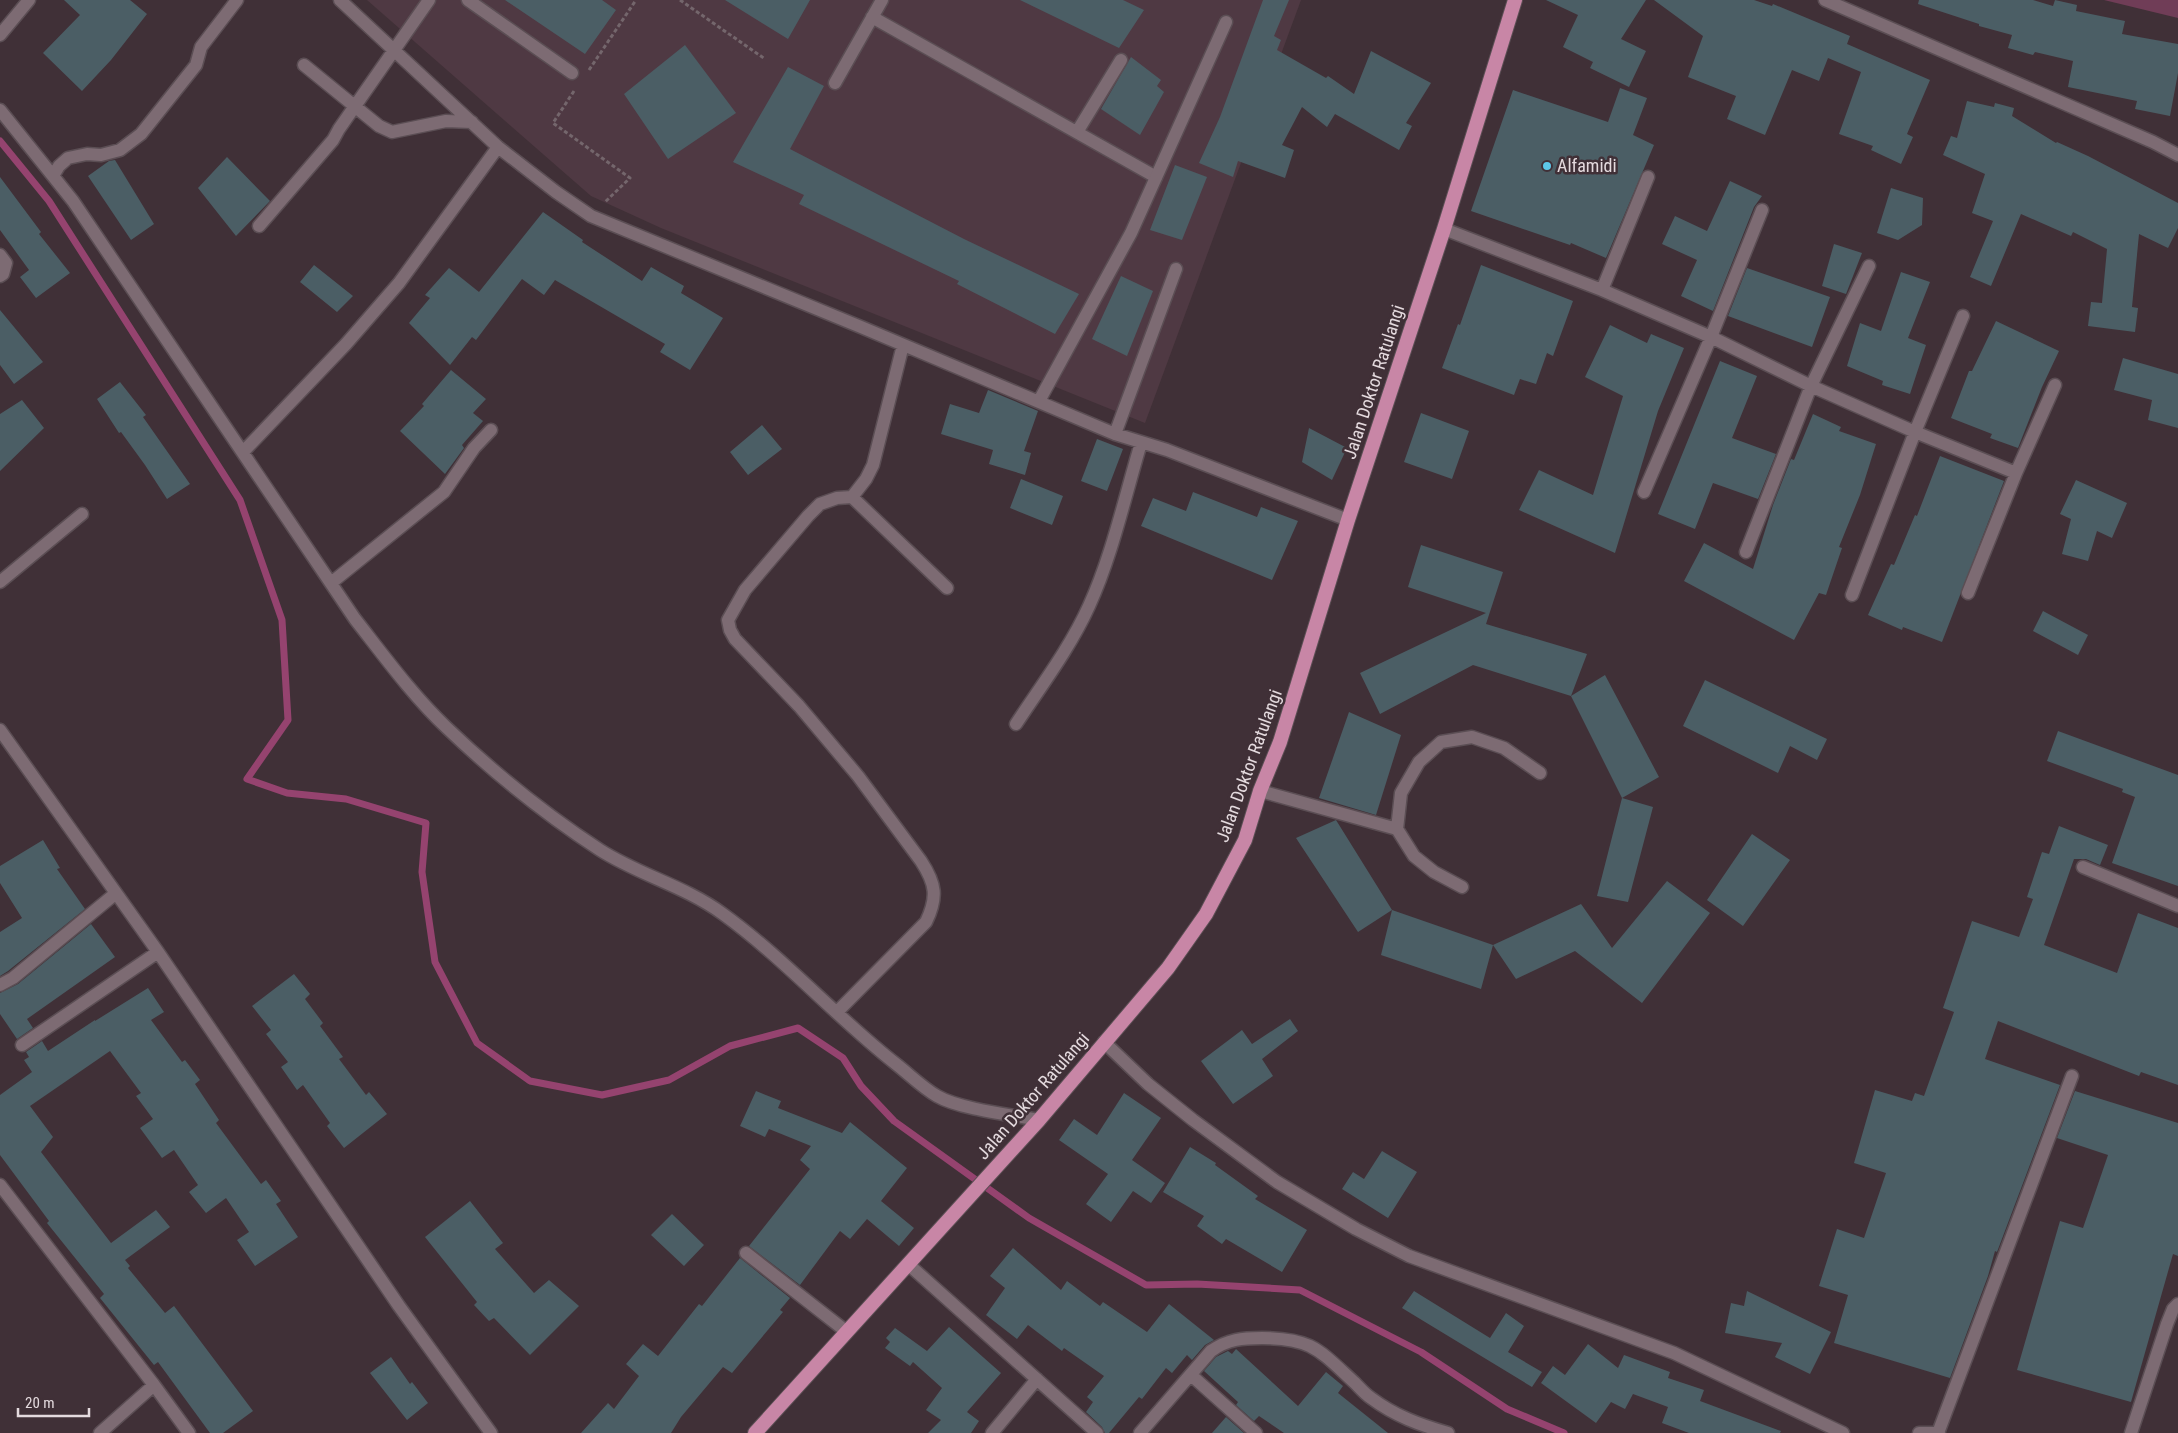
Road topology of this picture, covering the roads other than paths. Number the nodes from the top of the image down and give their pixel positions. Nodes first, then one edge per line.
1 (29, 0) edge
2 (237, 0) edge
3 (340, 0) edge
4 (468, 0) edge
5 (882, 0) edge
6 (1515, 0) edge
7 (1825, 0) edge
8 (427, 1) edge
9 (872, 17) junction
10 (1226, 22) dead end
11 (0, 35) edge
12 (396, 50) junction
13 (1121, 60) dead end
14 (304, 65) dead end
15 (572, 73) dead end
16 (835, 83) dead end
17 (355, 107) junction
18 (0, 110) edge
19 (472, 122) junction
20 (1077, 132) junction
21 (498, 147) junction
22 (2178, 155) edge
23 (53, 176) junction
24 (1156, 177) junction
25 (1648, 177) dead end
26 (1762, 210) dead end
27 (259, 226) dead end
28 (1444, 229) junction
29 (0, 255) edge
30 (1868, 266) dead end
31 (1176, 269) dead end
32 (0, 276) edge
33 (1602, 290) junction
34 (1964, 316) dead end
35 (1711, 337) junction
36 (903, 346) junction
37 (2055, 385) dead end
38 (1811, 386) junction
39 (1039, 401) junction
40 (491, 430) dead end
41 (1914, 432) junction
42 (1115, 434) junction
43 (1141, 442) junction
44 (243, 452) junction
45 (2016, 473) junction
46 (1644, 492) dead end
47 (852, 497) junction
48 (82, 514) dead end
49 (1348, 520) junction
50 (1746, 552) dead end
51 (0, 582) edge
52 (331, 583) junction
53 (947, 588) dead end
54 (1968, 593) dead end
55 (1852, 595) dead end
56 (1016, 724) dead end
57 (0, 730) edge
58 (1540, 773) dead end
59 (1260, 791) junction
60 (1397, 829) junction
61 (2083, 866) dead end
62 (1462, 887) dead end
63 (114, 894) junction
64 (2178, 906) edge
65 (158, 952) junction
66 (0, 985) edge
67 (837, 1012) junction
68 (1104, 1042) junction
69 (22, 1045) dead end
70 (2072, 1076) dead end
71 (1039, 1120) junction
72 (0, 1185) edge
73 (746, 1253) dead end
74 (908, 1264) junction
75 (2178, 1304) edge
76 (847, 1332) junction
77 (1191, 1375) junction
78 (1037, 1379) junction
79 (154, 1385) junction
80 (100, 1433) edge
81 (189, 1433) edge
82 (491, 1433) edge
83 (755, 1433) edge
84 (992, 1433) edge
85 (1097, 1433) edge
86 (1140, 1433) edge
87 (1256, 1433) edge
88 (1448, 1433) edge
89 (1843, 1433) edge
90 (1919, 1433) edge
91 (1938, 1433) edge
92 (2131, 1433) edge

1 - 11 street
2 - 23 street
3 - 12 street
4 - 15 street
5 - 9 street
6 - 28 highway, Jalan Doktor Ratulangi
7 - 22 street
8 - 12 street
9 - 16 street
9 - 20 street
10 - 24 street
12 - 17 street
12 - 19 street
13 - 20 street
14 - 17 street
17 - 19 street
17 - 27 street
18 - 23 street
19 - 21 street
20 - 24 street
21 - 36 street
21 - 44 street
23 - 44 street
24 - 39 street
25 - 33 street
26 - 35 street
28 - 33 street
28 - 49 highway, Jalan Doktor Ratulangi
29 - 32 street
30 - 38 street
31 - 42 street
33 - 35 street
34 - 41 street
35 - 38 street
35 - 46 street
36 - 39 street
36 - 47 street
37 - 45 street
38 - 41 street
38 - 50 street
39 - 42 street
40 - 52 street
41 - 45 street
41 - 55 street
42 - 43 street
43 - 49 street
43 - 56 street
44 - 52 street
45 - 54 street
47 - 53 street
47 - 67 street
48 - 51 street
49 - 59 highway, Jalan Doktor Ratulangi
52 - 67 street
57 - 63 street
58 - 60 street
59 - 60 street
59 - 68 highway, Jalan Doktor Ratulangi
60 - 62 street
61 - 64 street
63 - 65 street
63 - 66 street
65 - 69 street
65 - 82 street
67 - 71 street
68 - 71 highway, Jalan Doktor Ratulangi
68 - 89 street
70 - 91 street
71 - 74 highway, Jalan Doktor Ratulangi
72 - 79 street
73 - 76 street
74 - 76 highway, Jalan Doktor Ratulangi
74 - 78 street
75 - 92 street
76 - 83 highway, Jalan Doktor Ratulangi
77 - 86 street
77 - 87 street
77 - 88 street
78 - 84 street
78 - 85 street
79 - 80 street
79 - 81 street
90 - 91 street

